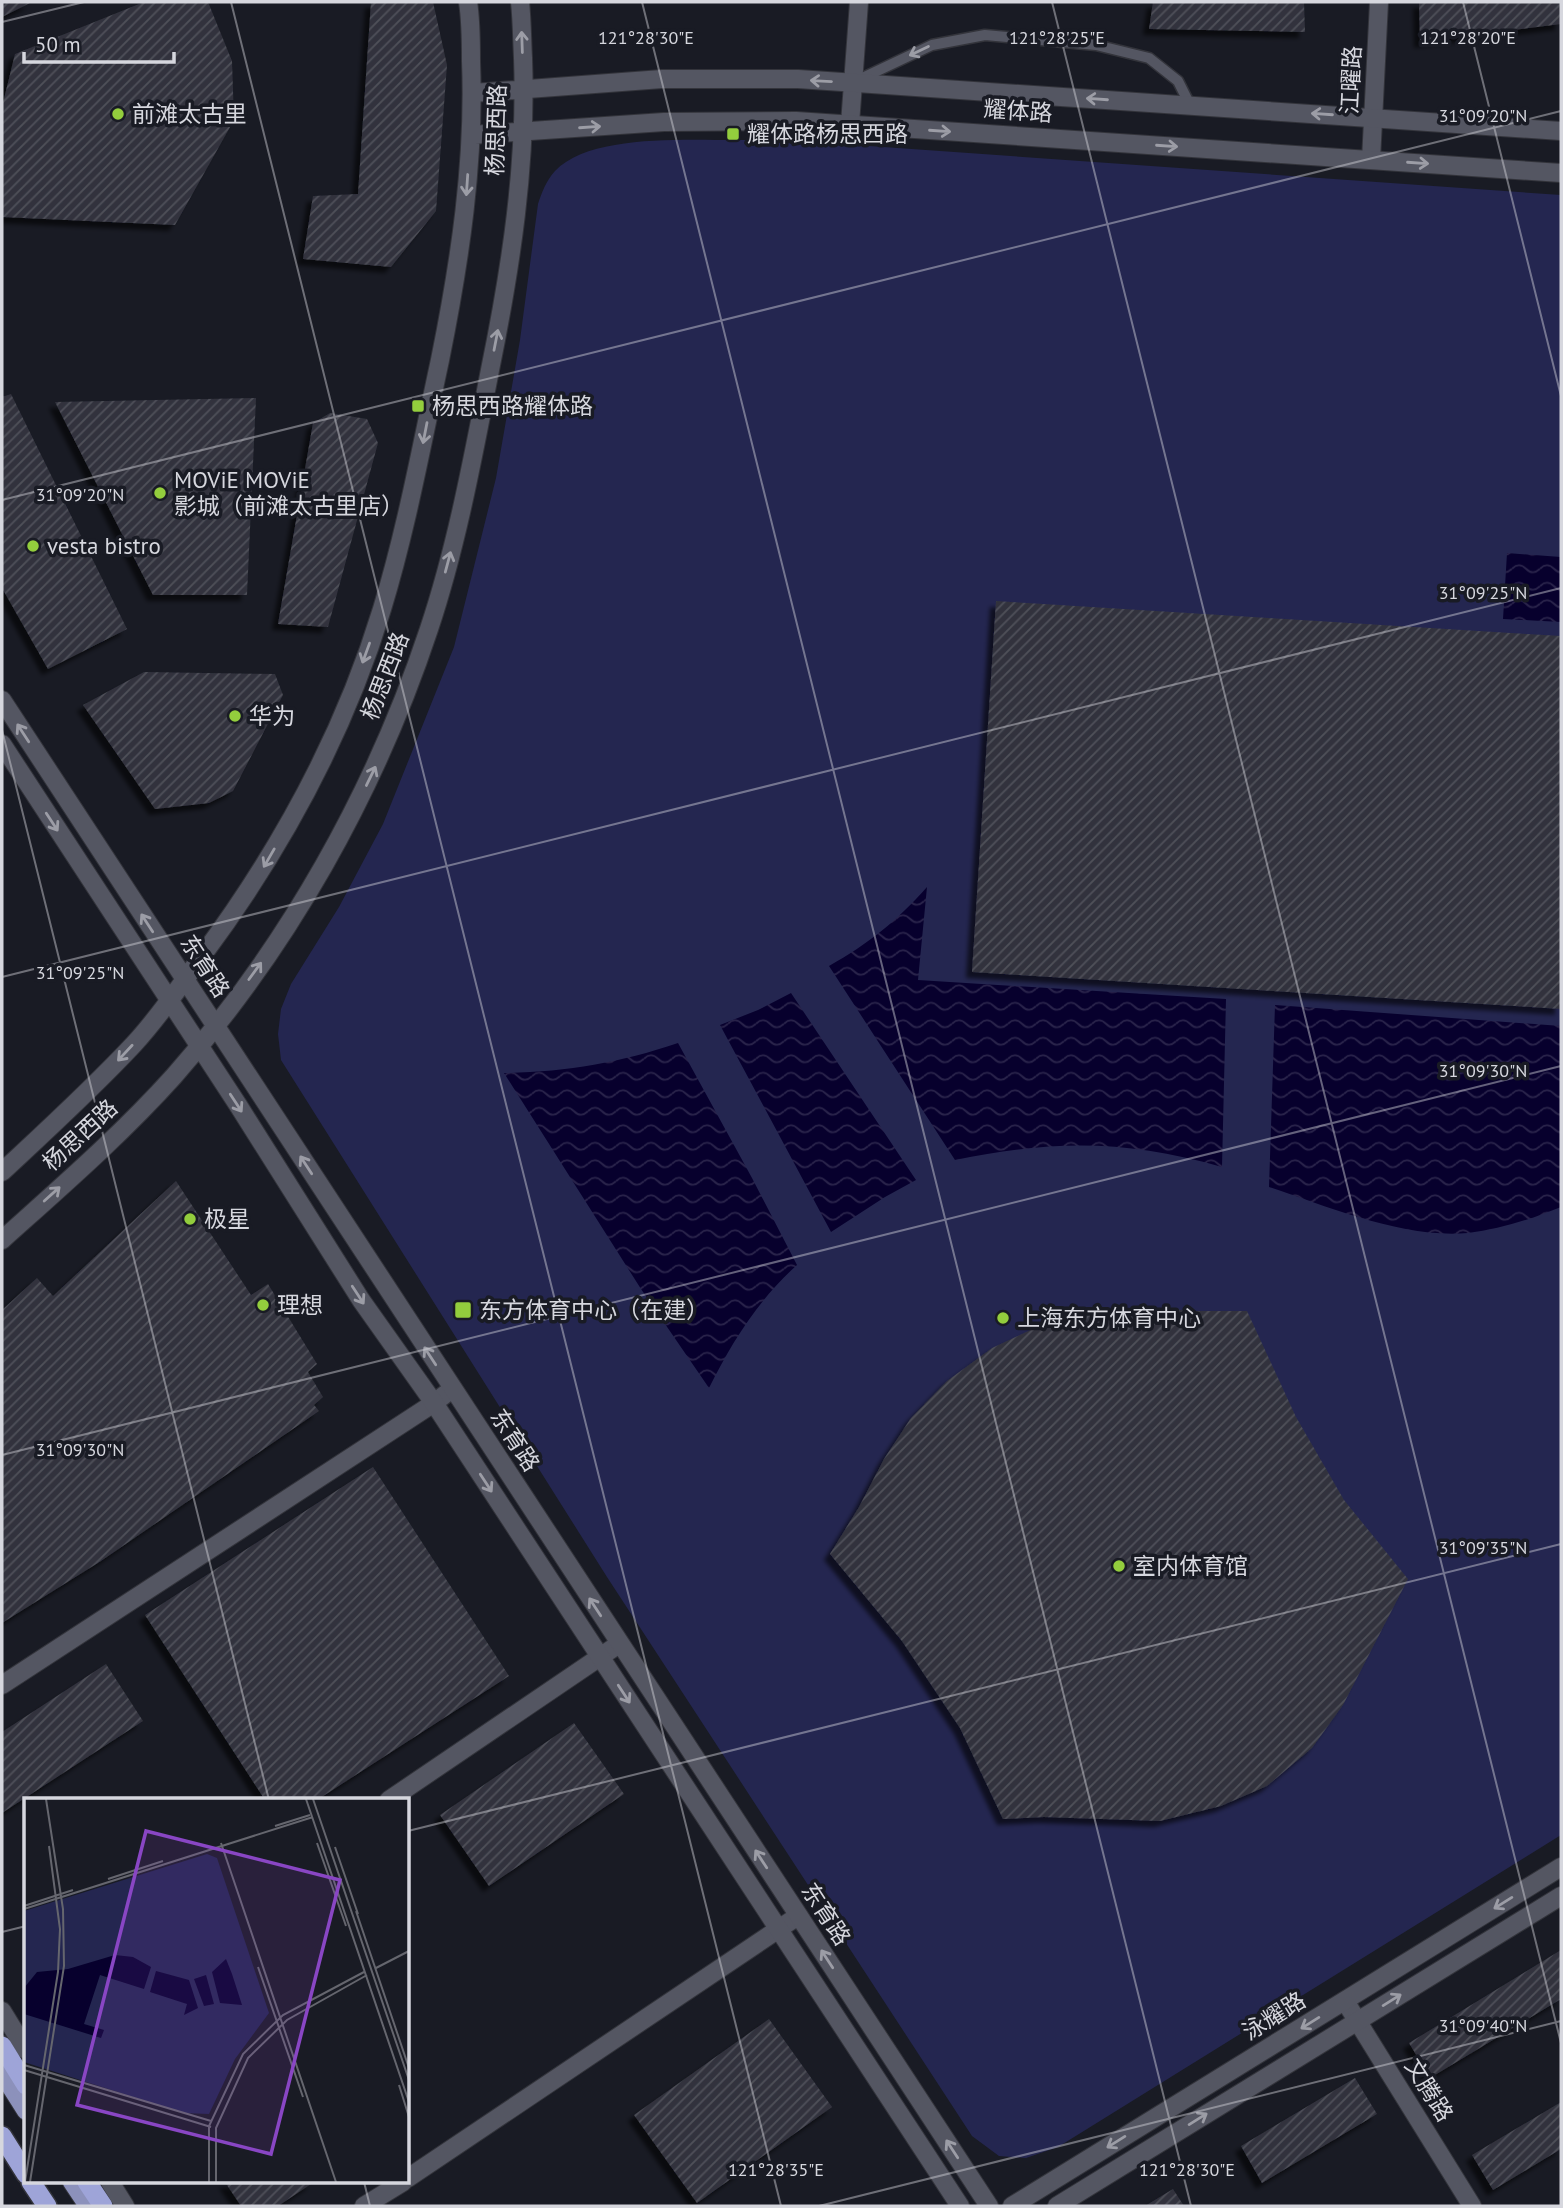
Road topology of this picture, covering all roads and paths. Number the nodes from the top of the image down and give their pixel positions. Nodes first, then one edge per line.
1 (468, 2) edge
2 (520, 2) edge
3 (859, 2) edge
4 (1380, 2) edge
5 (853, 83) junction
6 (524, 89) junction
7 (473, 93) junction
8 (1190, 105) junction
9 (1373, 118) junction
10 (850, 124) junction
11 (1561, 131) edge
12 (522, 132) junction
13 (471, 135) junction
14 (1371, 160) junction
15 (1561, 173) edge
16 (2, 700) edge
17 (2, 744) edge
18 (185, 980) junction
19 (170, 1001) junction
20 (215, 1026) junction
21 (199, 1046) junction
22 (2, 1171) edge
23 (2, 1240) edge
24 (452, 1389) junction
25 (434, 1403) junction
26 (619, 1644) junction
27 (601, 1658) junction
28 (2, 1685) edge
29 (392, 1798) edge
30 (1561, 1867) edge
31 (1561, 1896) edge
32 (798, 1916) junction
33 (779, 1929) junction
34 (1345, 2001) junction
35 (2, 2011) edge
36 (1357, 2021) junction
37 (24, 2044) edge
38 (2, 2046) edge
39 (2, 2073) edge
40 (24, 2082) edge
41 (24, 2107) edge
42 (2, 2136) edge
43 (24, 2171) edge
44 (410, 2178) edge
45 (32, 2184) edge
46 (73, 2184) edge
47 (88, 2184) edge
48 (111, 2184) edge
49 (400, 2184) edge
50 (47, 2206) edge
51 (88, 2206) edge
52 (103, 2206) edge
53 (125, 2206) edge
54 (364, 2206) edge
55 (960, 2206) edge
56 (989, 2206) edge
57 (1012, 2206) edge
58 (1057, 2206) edge
59 (1472, 2206) edge

1 - 7 street, 杨思西路
6 -> 2 street, 杨思西路
3 - 5 street
4 - 9 street, 江曜路
5 -> 6 street, 耀体路
8 -> 5 street, 耀体路
8 -> 5 lane
5 - 10 street
6 - 7 street, 耀体路
6 - 12 street, 杨思西路
7 - 13 street, 杨思西路
9 -> 8 street, 耀体路
9 - 11 street, 耀体路
9 - 14 street, 江曜路
12 -> 10 street, 耀体路
10 -> 14 street, 耀体路
12 - 13 street, 耀体路
20 -> 12 street, 杨思西路
13 -> 18 street, 杨思西路
14 -> 15 street, 耀体路
18 -> 16 street, 东育路
17 -> 19 street, 东育路
18 - 19 street, 杨思西路
18 - 20 street, 东育路
19 - 21 street, 东育路
19 -> 22 street, 杨思西路
20 - 21 street, 杨思西路
24 -> 20 street, 东育路
23 -> 21 street, 杨思西路
21 -> 25 street, 东育路
24 - 25 street
26 -> 24 street, 东育路
25 -> 27 street, 东育路
25 - 28 street
26 - 27 street
32 -> 26 street, 东育路
27 - 29 street
27 -> 33 street, 东育路
30 -> 34 street, 泳耀路
36 -> 31 street, 泳耀路
32 - 33 street
56 -> 32 street, 东育路
33 - 44 street
33 - 55 street, 东育路
34 - 36 street, 文腾路
34 -> 57 street, 泳耀路
35 - 37 street
58 -> 36 street, 泳耀路
36 - 59 street, 文腾路
38 - 40 highway
39 - 41 main road
42 - 43 highway
45 - 50 highway
46 - 51 main road
47 - 52 highway
48 - 53 street
49 - 54 street

